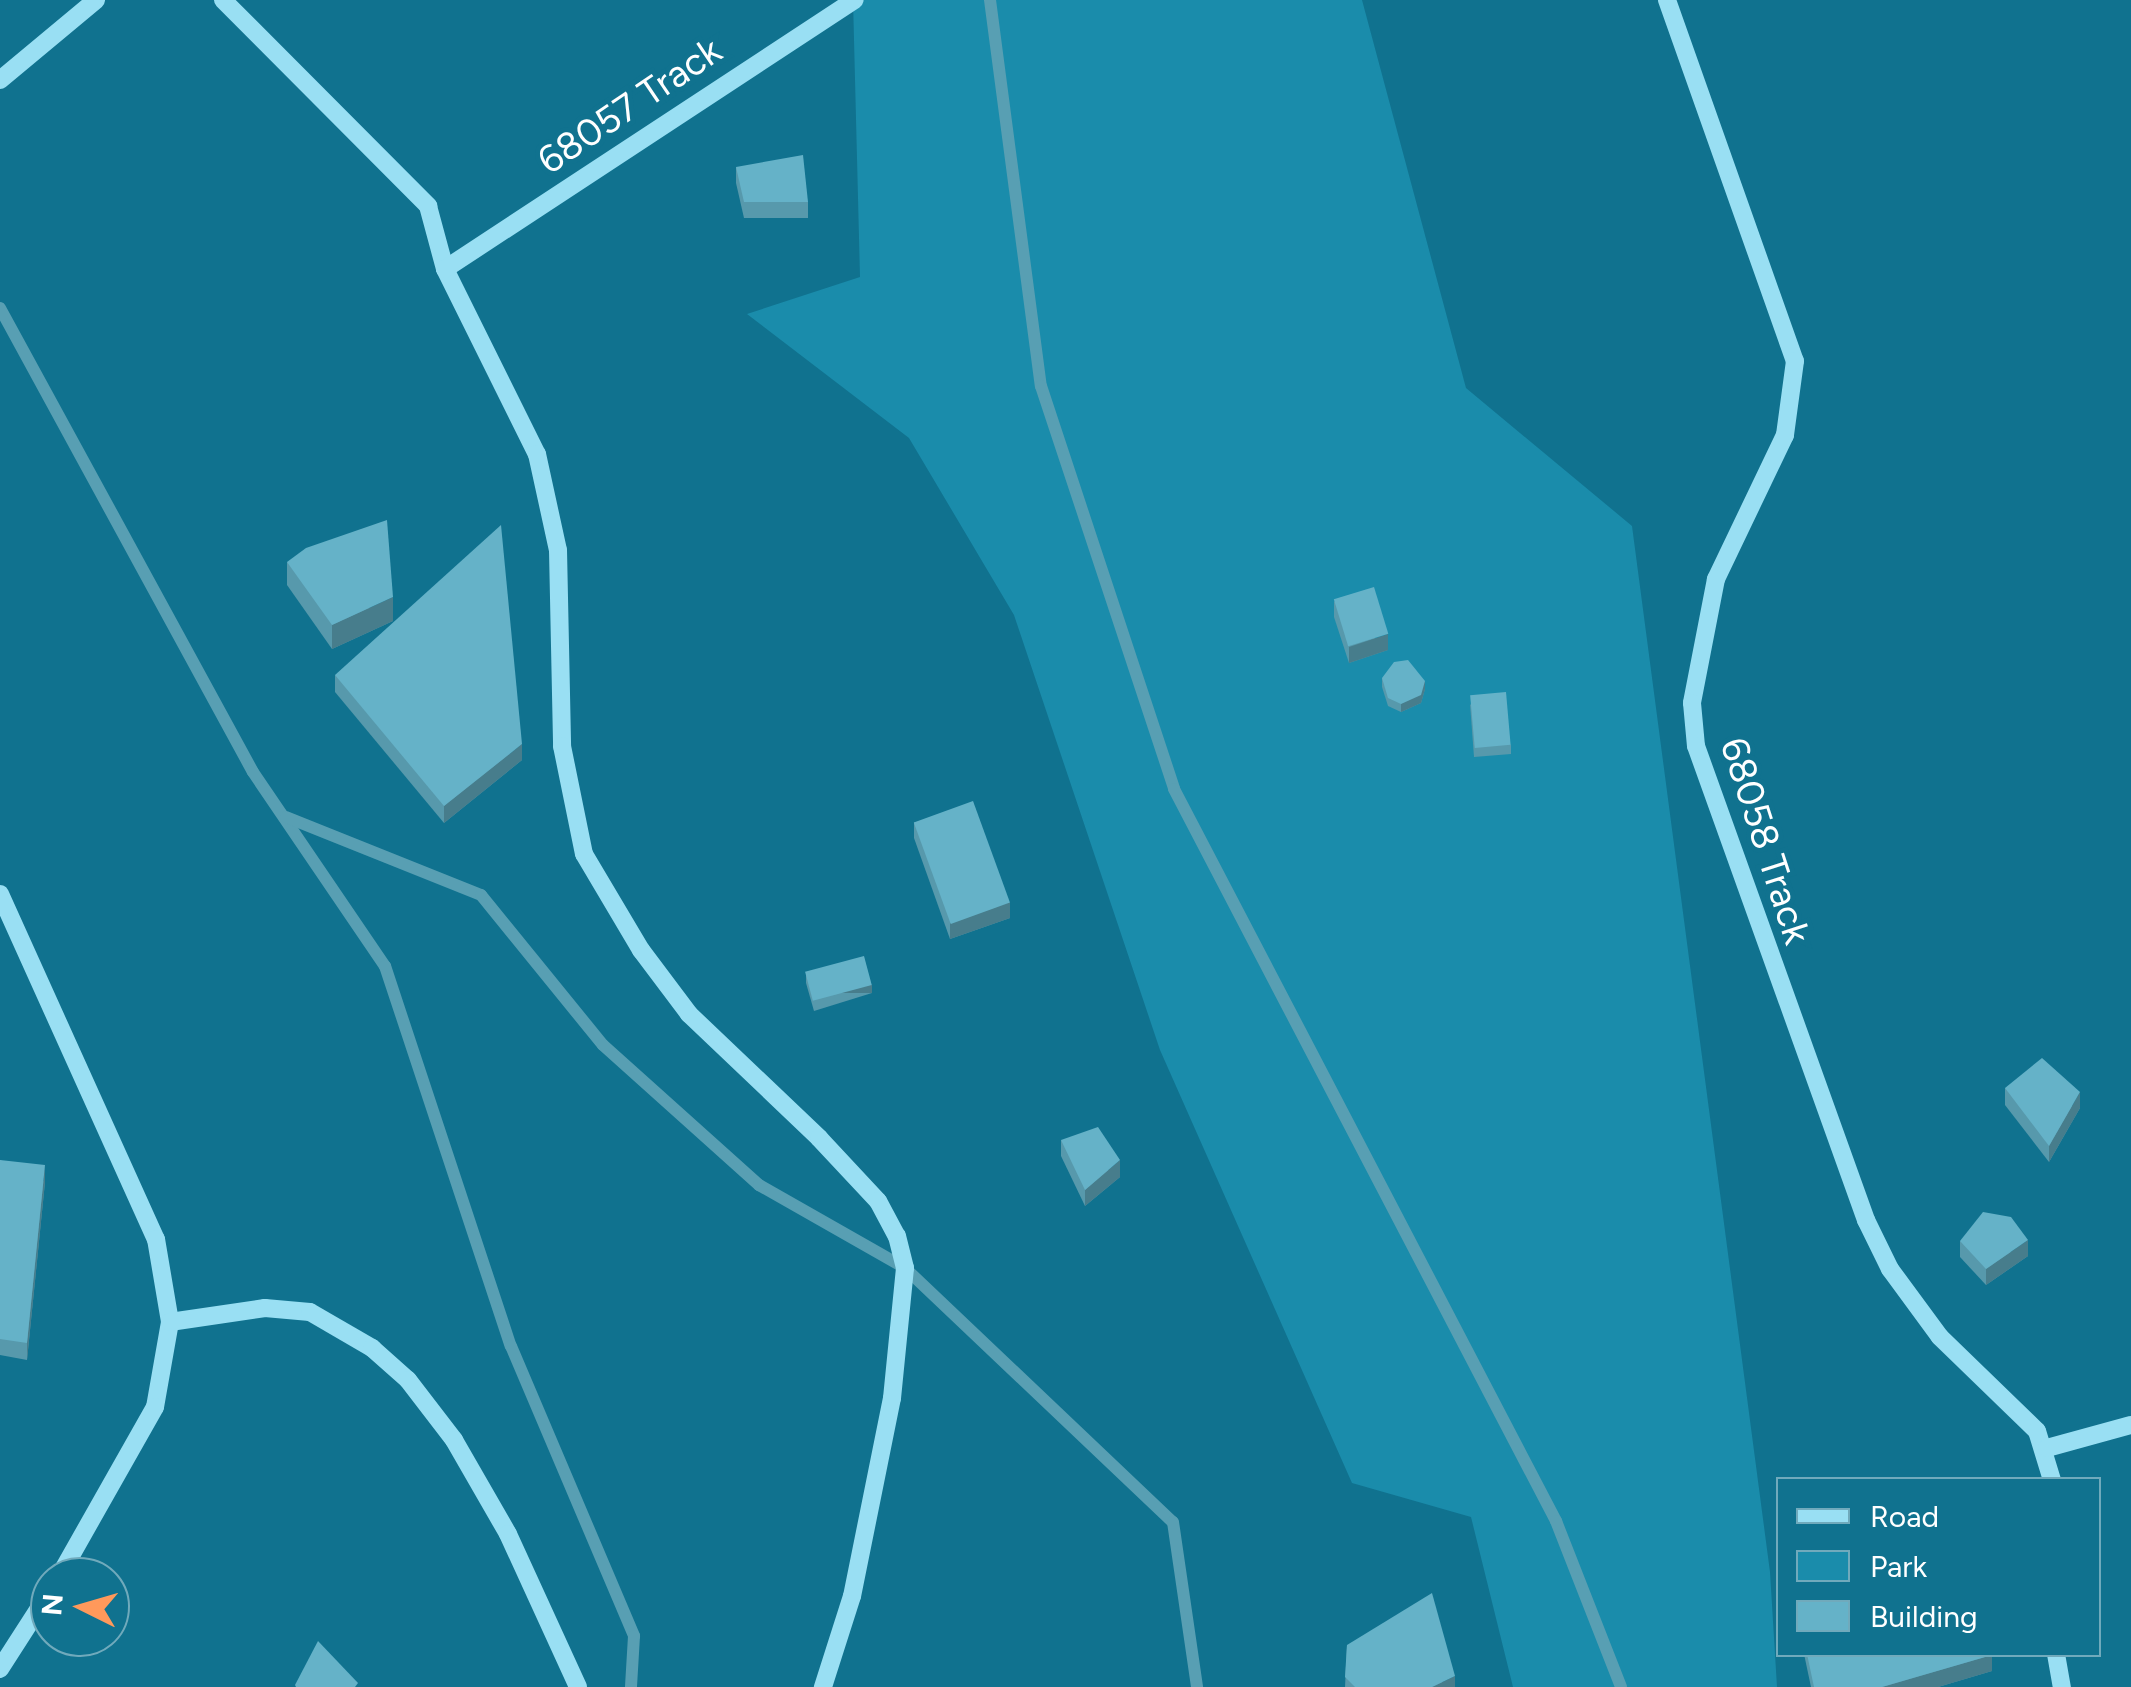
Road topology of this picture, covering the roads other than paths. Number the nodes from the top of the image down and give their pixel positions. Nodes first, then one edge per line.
1 (96, 0) edge
2 (224, 0) edge
3 (855, 0) edge
4 (1667, 0) edge
5 (0, 80) edge
6 (445, 269) junction
7 (0, 894) edge
8 (170, 1322) junction
9 (2131, 1424) edge
10 (2046, 1448) junction
11 (2051, 1477) edge
12 (70, 1557) edge
13 (30, 1622) edge
14 (2057, 1657) edge
15 (0, 1669) edge
16 (578, 1687) edge
17 (823, 1687) edge
18 (2062, 1687) edge

1 - 5 street
2 - 6 street
3 - 6 street, 68057 Track
4 - 10 street, 68058 Track
6 - 17 street
7 - 8 street
8 - 12 street
8 - 16 street
9 - 10 street
10 - 11 street
13 - 15 street
14 - 18 street

